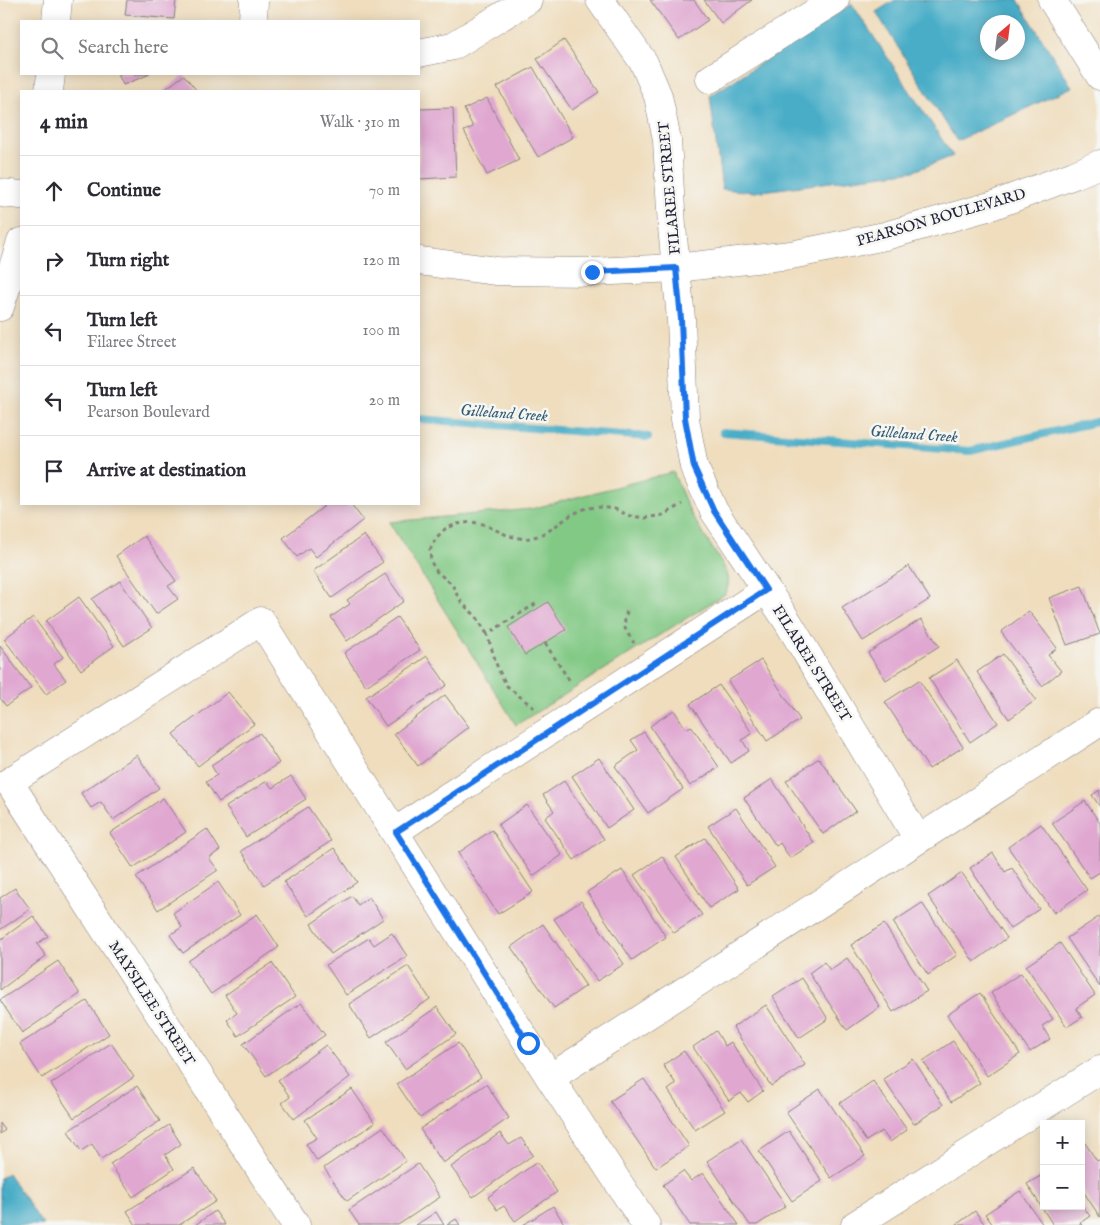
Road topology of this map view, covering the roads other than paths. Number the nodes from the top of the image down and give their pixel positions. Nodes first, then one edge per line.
1 (58, 0) edge
2 (254, 0) edge
3 (528, 0) edge
4 (600, 0) edge
5 (835, 0) edge
6 (1052, 0) edge
7 (56, 20) edge
8 (253, 20) edge
9 (420, 53) edge
10 (51, 75) edge
11 (1100, 76) edge
12 (710, 79) dead end
13 (49, 90) edge
14 (1100, 164) edge
15 (0, 193) edge
16 (20, 195) edge
17 (20, 245) edge
18 (420, 261) edge
19 (676, 268) junction
20 (0, 307) edge
21 (766, 590) junction
22 (1100, 722) edge
23 (396, 832) junction
24 (918, 839) junction
25 (1100, 1070) edge
26 (550, 1078) junction
27 (296, 1225) edge
28 (646, 1225) edge
29 (855, 1225) edge

1 - 7 street
2 - 8 street
3 - 9 street
4 - 19 street, FILAREE STREET
5 - 12 street
6 - 11 street
10 - 13 street
14 - 19 street, PEARSON BOULEVARD
15 - 16 street
17 - 20 street
18 - 19 street, PEARSON BOULEVARD
19 - 21 street, FILAREE STREET
21 - 23 street
21 - 24 street, FILAREE STREET
22 - 24 street
23 - 26 street
23 - 27 street, MAYSILEE STREET
24 - 26 street
25 - 29 street
26 - 28 street

